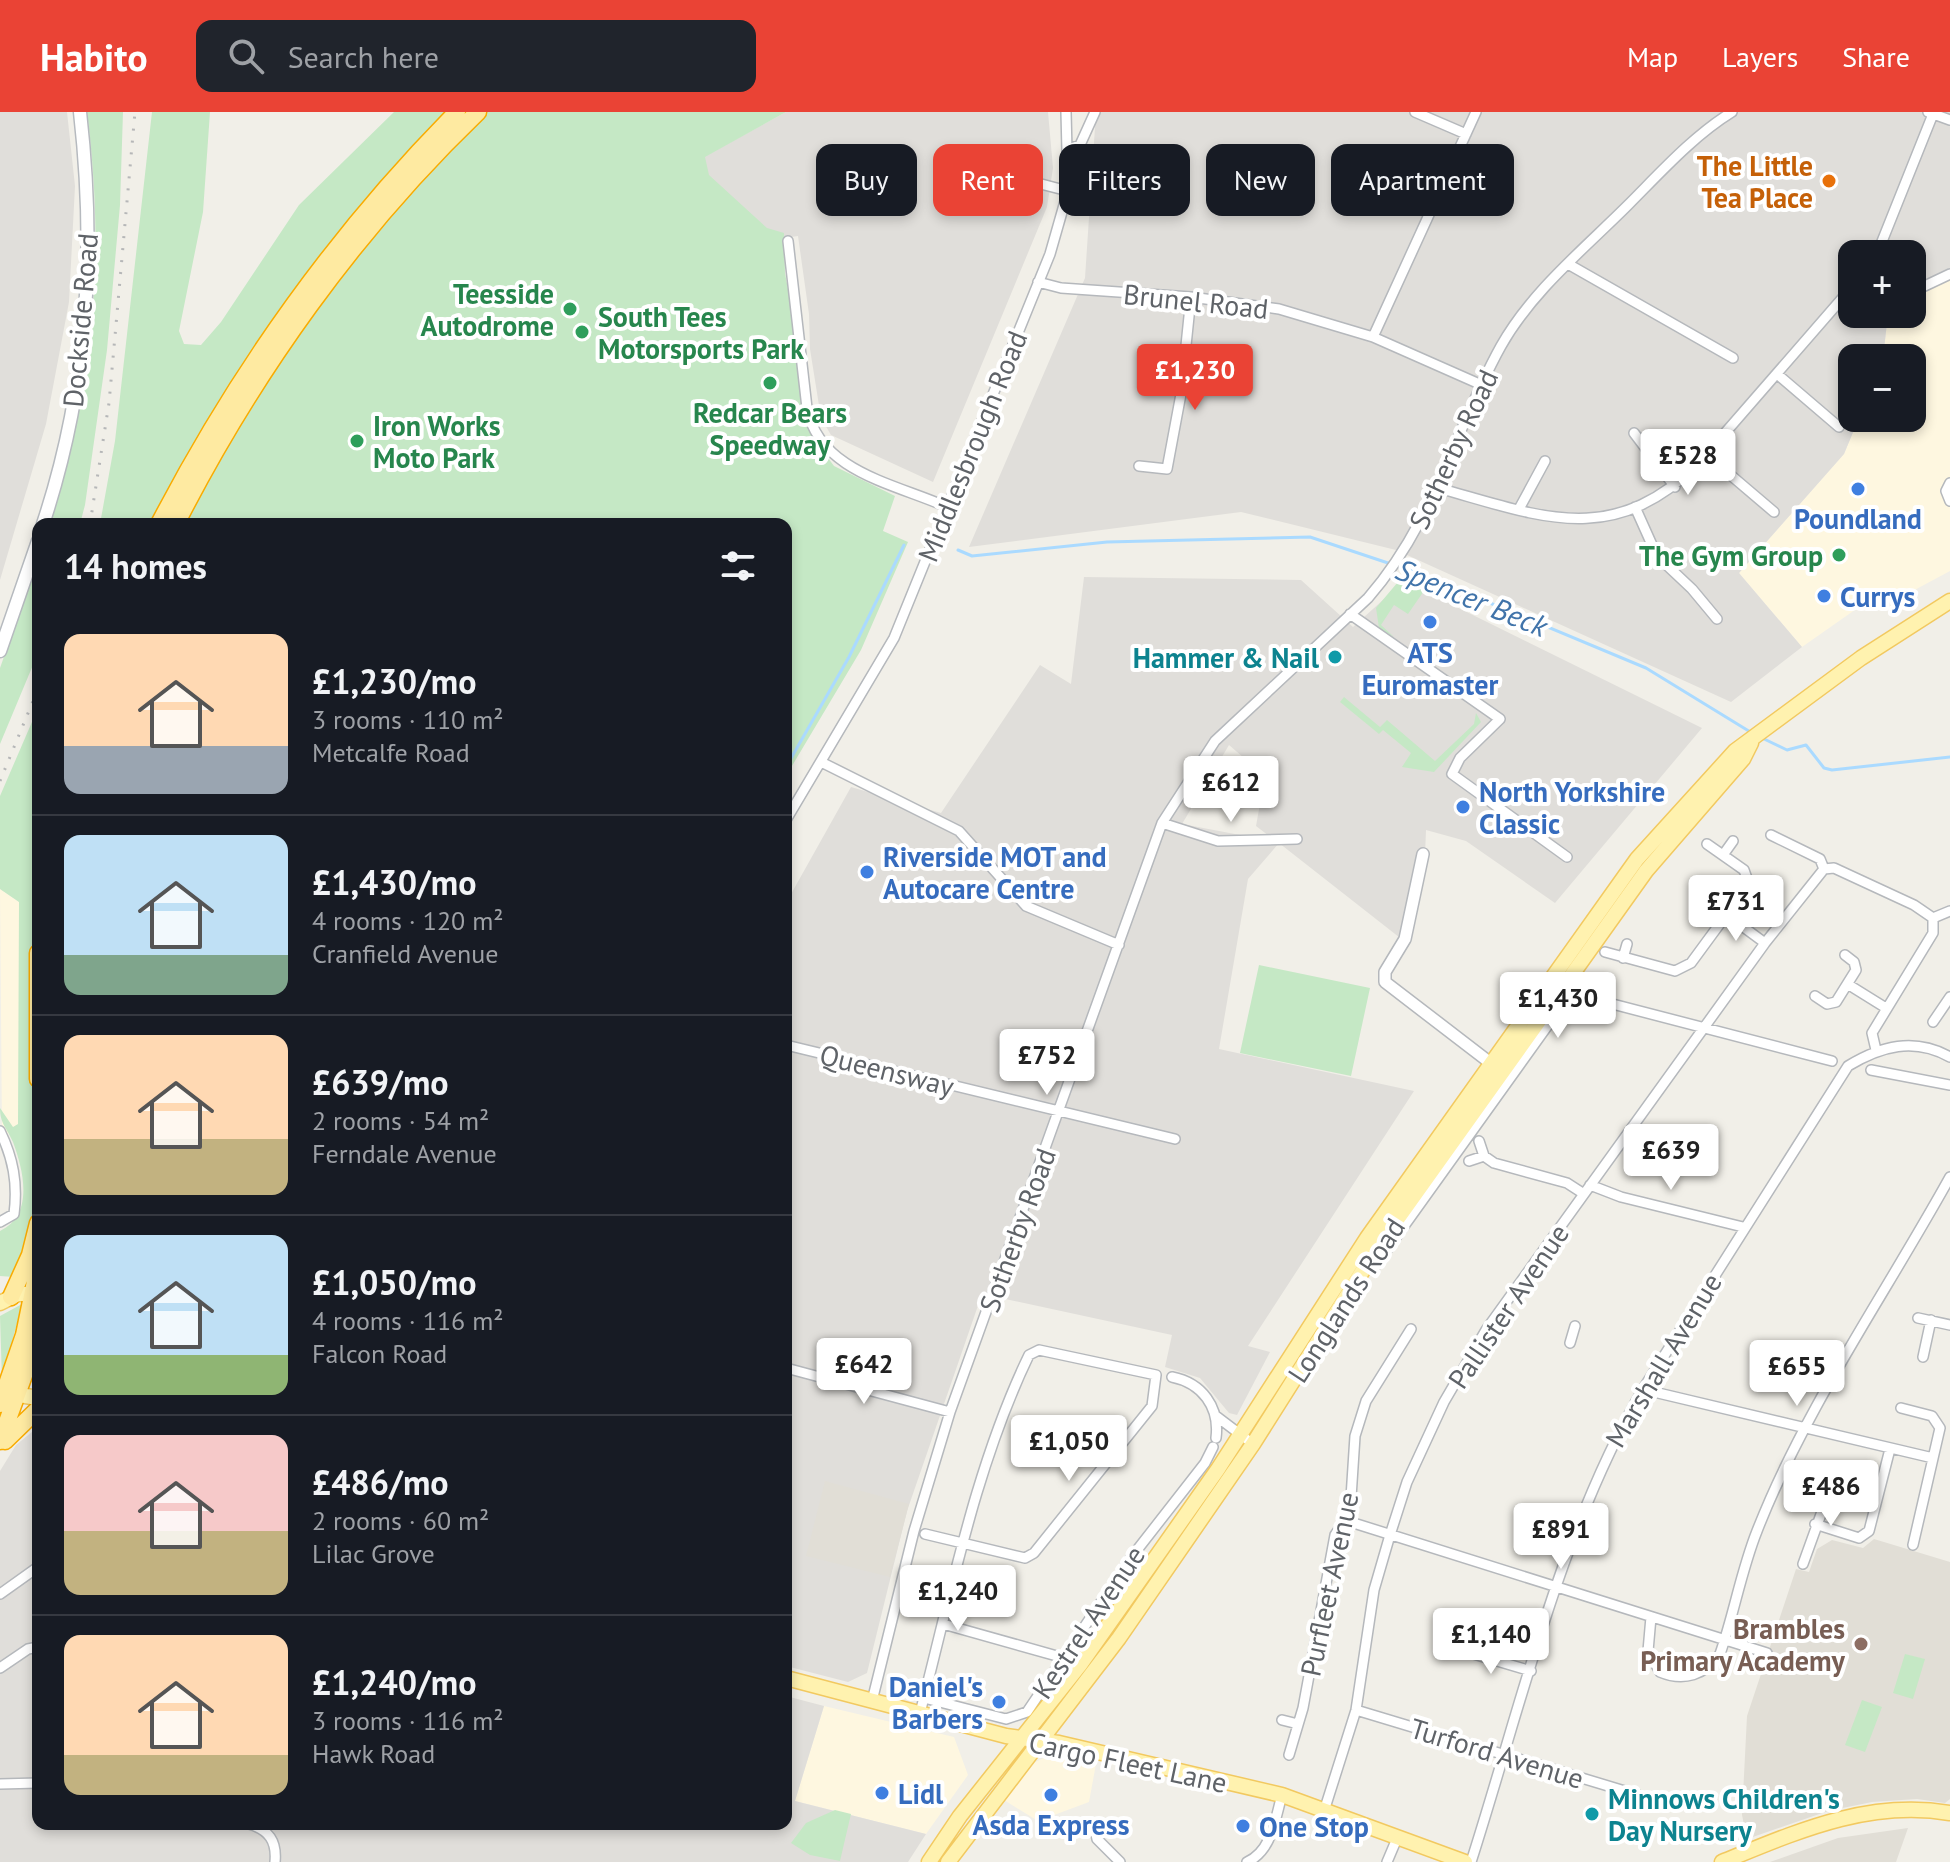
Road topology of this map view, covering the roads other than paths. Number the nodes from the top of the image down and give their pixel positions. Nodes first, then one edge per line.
1 (80, 112) edge
2 (457, 112) edge
3 (478, 112) edge
4 (1066, 112) edge
5 (1095, 112) edge
6 (1415, 112) edge
7 (1476, 112) edge
8 (1732, 112) edge
9 (1931, 113) edge
10 (1950, 120) edge
11 (1466, 134) junction
12 (1068, 144) edge
13 (1080, 144) edge
14 (1060, 216) edge
15 (1882, 240) edge
16 (788, 241) dead end
17 (1568, 264) junction
18 (1950, 274) edge
19 (1038, 282) junction
20 (1926, 285) edge
21 (1191, 297) junction
22 (1838, 310) edge
23 (1373, 337) junction
24 (1733, 358) dead end
25 (1777, 374) junction
26 (1484, 386) junction
27 (1838, 426) edge
28 (1634, 433) dead end
29 (1707, 455) junction
30 (1545, 461) dead end
31 (1139, 466) dead end
32 (1950, 483) edge
33 (1675, 487) junction
34 (1438, 488) junction
35 (1950, 501) edge
36 (947, 507) junction
37 (1635, 507) junction
38 (1519, 509) junction
39 (1774, 512) dead end
40 (45, 518) edge
41 (162, 518) edge
42 (179, 518) edge
43 (32, 558) edge
44 (1950, 601) edge
45 (1350, 614) junction
46 (1717, 619) dead end
47 (0, 651) edge
48 (1756, 738) junction
49 (821, 762) junction
50 (792, 810) edge
51 (1162, 823) junction
52 (1771, 835) dead end
53 (1297, 839) dead end
54 (1733, 841) dead end
55 (1707, 844) dead end
56 (1423, 854) dead end
57 (1723, 855) junction
58 (1567, 857) dead end
59 (1824, 869) junction
60 (1950, 911) edge
61 (1727, 915) junction
62 (1933, 918) junction
63 (1765, 943) junction
64 (1627, 944) dead end
65 (1119, 945) junction
66 (1605, 952) dead end
67 (1845, 955) dead end
68 (1623, 958) junction
69 (1849, 985) junction
70 (1815, 996) dead end
71 (1950, 997) edge
72 (1886, 1008) junction
73 (1933, 1022) dead end
74 (1704, 1028) junction
75 (792, 1046) edge
76 (1876, 1050) junction
77 (1950, 1057) edge
78 (1832, 1061) dead end
79 (1498, 1068) junction
80 (1871, 1070) dead end
81 (1950, 1085) edge
82 (1060, 1111) junction
83 (0, 1131) edge
84 (1175, 1139) dead end
85 (1479, 1141) dead end
86 (1484, 1156) junction
87 (1469, 1161) dead end
88 (1950, 1177) edge
89 (1590, 1185) junction
90 (1584, 1194) junction
91 (0, 1222) edge
92 (1743, 1227) junction
93 (32, 1247) edge
94 (1374, 1268) dead end
95 (32, 1294) edge
96 (5, 1297) edge
97 (32, 1307) edge
98 (1918, 1318) dead end
99 (1931, 1320) junction
100 (1950, 1325) edge
101 (1575, 1326) dead end
102 (1411, 1329) dead end
103 (1570, 1343) dead end
104 (32, 1348) edge
105 (1923, 1357) dead end
106 (792, 1370) edge
107 (1172, 1377) dead end
108 (1654, 1392) dead end
109 (6, 1396) edge
110 (32, 1398) edge
111 (1901, 1408) dead end
112 (950, 1412) junction
113 (32, 1415) edge
114 (1216, 1416) junction
115 (1808, 1428) junction
116 (1235, 1432) junction
117 (0, 1441) edge
118 (1253, 1444) junction
119 (0, 1448) edge
120 (1890, 1449) junction
121 (1933, 1458) junction
122 (1833, 1481) dead end
123 (1344, 1520) junction
124 (1815, 1524) junction
125 (925, 1534) dead end
126 (1390, 1535) junction
127 (964, 1544) junction
128 (1913, 1545) dead end
129 (1803, 1564) dead end
130 (32, 1574) edge
131 (1558, 1587) junction
132 (0, 1594) edge
133 (1651, 1617) junction
134 (943, 1624) junction
135 (1725, 1639) junction
136 (32, 1648) edge
137 (1460, 1650) dead end
138 (1767, 1653) dead end
139 (1064, 1658) junction
140 (0, 1668) edge
141 (1531, 1671) junction
142 (792, 1680) edge
143 (872, 1701) junction
144 (922, 1706) junction
145 (1356, 1710) junction
146 (1282, 1720) dead end
147 (1298, 1724) junction
148 (1022, 1738) junction
149 (1041, 1740) junction
150 (1506, 1754) junction
151 (1289, 1755) dead end
152 (32, 1783) edge
153 (0, 1784) edge
154 (1282, 1795) junction
155 (1638, 1795) dead end
156 (1325, 1808) junction
157 (1950, 1813) edge
158 (1094, 1824) dead end
159 (260, 1830) edge
160 (1398, 1835) junction
161 (275, 1862) edge
162 (929, 1862) edge
163 (948, 1862) edge
164 (1120, 1862) edge
165 (1247, 1862) edge
166 (1387, 1862) edge
167 (1468, 1862) edge
168 (1722, 1862) edge

1 - 40 main road, Dockside Road
2 - 41 highway
3 - 42 highway
4 - 12 street, Middlesbrough Road
5 - 13 street
6 - 11 street
7 - 11 street
8 - 17 street, Sotherby Road
9 - 10 street
9 - 15 street
11 - 23 street
14 - 19 street, Middlesbrough Road
16 - 36 street
17 - 24 street
17 - 26 street, Sotherby Road
18 - 20 street
19 - 21 street, Brunel Road
19 - 36 street, Middlesbrough Road
21 - 23 street, Brunel Road
21 - 31 street
22 - 25 street
23 - 26 street, Brunel Road
25 - 27 street
25 - 29 street
26 - 34 street, Sotherby Road
28 - 33 street
29 - 33 street
29 - 39 street
30 - 38 street
32 - 35 street
33 - 37 street
34 - 38 street
34 - 45 street, Sotherby Road
36 - 49 street, Middlesbrough Road
37 - 38 street
37 - 46 street
43 - 47 main road
44 - 48 main road, Longlands Road
45 - 51 street, Sotherby Road
45 - 58 street
48 - 79 main road, Longlands Road
48 - 79 main road, Longlands Road
49 - 50 street, Middlesbrough Road
49 - 65 street
51 - 53 street
51 - 65 street, Sotherby Road
52 - 59 street
54 - 57 street
55 - 57 street
56 - 79 street
57 - 61 street
59 - 62 street
59 - 63 street, Pallister Avenue
60 - 62 street
61 - 63 street
61 - 68 street
62 - 72 street
63 - 74 street, Pallister Avenue
64 - 68 street
65 - 82 street, Sotherby Road
66 - 68 street
67 - 69 street
69 - 70 street
69 - 72 street
71 - 73 street
72 - 76 street
74 - 78 street
74 - 89 street, Pallister Avenue
74 - 94 street
75 - 82 street, Queensway
76 - 77 street
76 - 92 street, Marshall Avenue
79 - 116 main road, Longlands Road
79 - 118 main road, Longlands Road
80 - 81 street
82 - 84 street, Queensway
82 - 112 street, Sotherby Road
83 - 91 street
85 - 86 street
86 - 87 street
86 - 90 street
88 - 115 street
89 - 90 street, Pallister Avenue
89 - 92 street
90 - 126 street, Pallister Avenue
92 - 131 street, Marshall Avenue
93 - 96 highway
95 - 96 main road
97 - 109 highway
98 - 99 street
99 - 100 street
99 - 105 street
101 - 103 street
102 - 123 street, Purfleet Avenue
104 - 109 highway
106 - 112 street
107 - 114 street
108 - 115 street
109 - 110 main road
109 - 117 highway
111 - 121 street
112 - 143 street, Sotherby Road
113 - 119 highway
114 - 116 street
114 - 139 street, Kestrel Avenue
115 - 120 street
115 - 135 street
116 - 118 street
116 - 148 main road, Longlands Road
118 - 149 main road, Longlands Road
120 - 121 street
120 - 124 street
121 - 128 street
122 - 124 street
123 - 126 street
123 - 147 street, Purfleet Avenue
124 - 129 street
125 - 127 street
126 - 131 street
126 - 145 street, Pallister Avenue
127 - 127 street
127 - 134 street
130 - 132 street
131 - 133 street
131 - 141 street, Marshall Avenue
133 - 135 street
133 - 135 street
134 - 139 street
134 - 144 street
135 - 138 street
136 - 140 street
137 - 141 street
139 - 144 street, Kestrel Avenue
141 - 150 street, Marshall Avenue
142 - 143 main road, Cargo Fleet Lane
143 - 144 main road, Cargo Fleet Lane
144 - 148 main road, Cargo Fleet Lane
145 - 150 street, Turford Avenue
145 - 156 street, Pallister Avenue
146 - 147 street
147 - 151 street, Purfleet Avenue
148 - 149 main road, Cargo Fleet Lane
148 - 162 main road, Longlands Road
149 - 154 main road, Cargo Fleet Lane
149 - 163 main road, Longlands Road
150 - 155 street, Turford Avenue
150 - 167 street, Marshall Avenue
152 - 153 street
154 - 156 main road, Cargo Fleet Lane
154 - 165 street
156 - 160 main road, Cargo Fleet Lane
157 - 168 main road
158 - 164 street
159 - 161 street
160 - 166 street
160 - 167 main road, Cargo Fleet Lane

